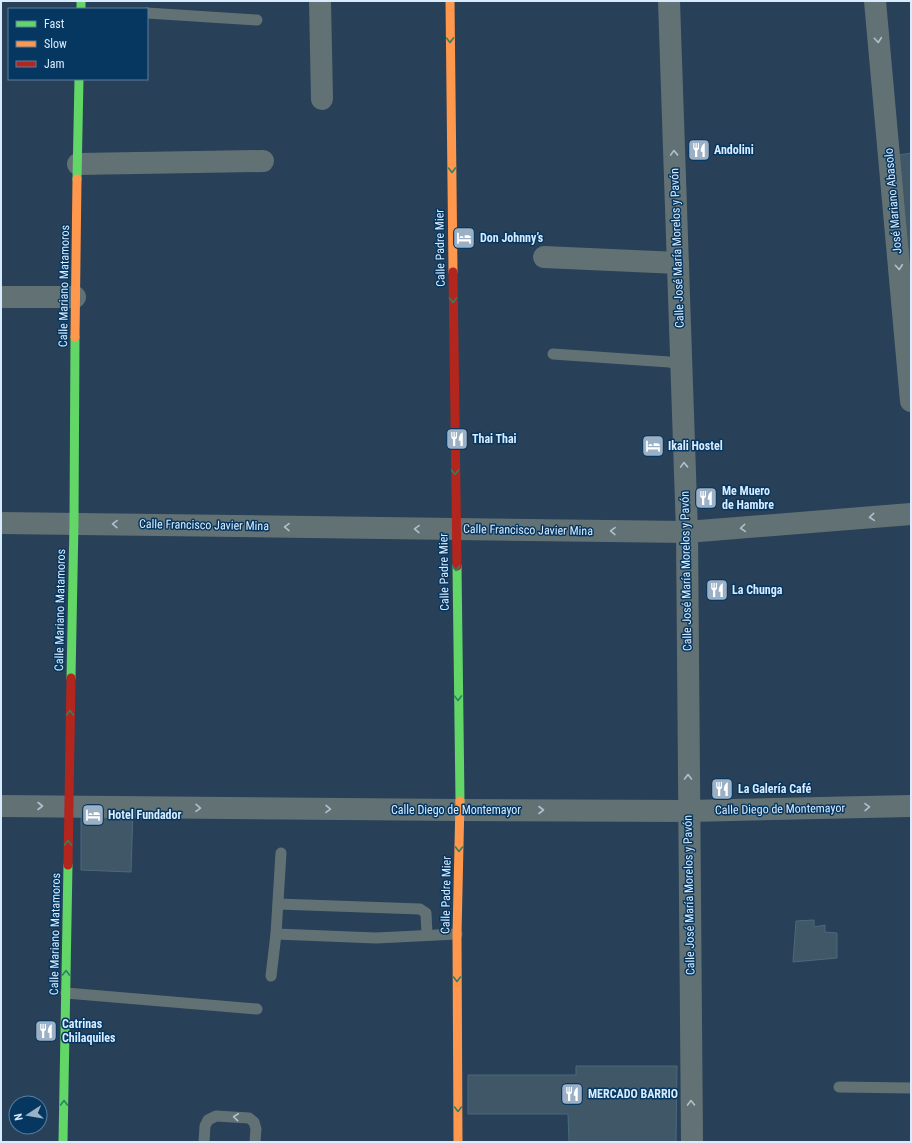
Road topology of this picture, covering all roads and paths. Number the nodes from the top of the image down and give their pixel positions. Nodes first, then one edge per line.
1 (320, 1) edge
2 (450, 1) edge
3 (669, 1) edge
4 (875, 1) edge
5 (148, 13) edge
6 (257, 20) dead end
7 (79, 80) edge
8 (322, 100) dead end
9 (263, 161) dead end
10 (78, 164) junction
11 (544, 257) dead end
12 (678, 263) junction
13 (906, 292) edge
14 (1, 297) edge
15 (75, 297) junction
16 (553, 354) dead end
17 (681, 364) junction
18 (911, 401) edge
19 (911, 514) edge
20 (1, 523) edge
21 (74, 523) junction
22 (456, 529) junction
23 (687, 532) junction
24 (1, 806) edge
25 (68, 806) junction
26 (911, 806) edge
27 (460, 810) junction
28 (689, 811) junction
29 (281, 853) dead end
30 (278, 904) junction
31 (276, 934) junction
32 (457, 934) junction
33 (427, 935) junction
34 (271, 976) dead end
35 (66, 994) junction
36 (257, 1009) dead end
37 (839, 1087) dead end
38 (911, 1088) edge
39 (64, 1142) edge
40 (204, 1142) edge
41 (255, 1142) edge
42 (458, 1142) edge
43 (692, 1142) edge

1 - 8 street
2 -> 22 street, Calle Padre Mier
12 -> 3 street, Calle José María Morelos y Pavón
4 -> 13 street, José Mariano Abasolo
5 - 6 lane
7 - 10 street, Calle Mariano Matamoros
9 - 10 street
10 - 15 street, Calle Mariano Matamoros
11 - 12 street
12 - 17 street, Calle José María Morelos y Pavón
13 - 18 street, José Mariano Abasolo
14 - 15 street
15 - 21 street, Calle Mariano Matamoros
16 - 17 lane
23 -> 17 street, Calle José María Morelos y Pavón
19 -> 23 street, Calle Francisco Javier Mina
20 - 21 street, Calle Francisco Javier Mina
22 -> 21 street, Calle Francisco Javier Mina
25 -> 21 street, Calle Mariano Matamoros
23 -> 22 street, Calle Francisco Javier Mina
22 -> 27 street, Calle Padre Mier
28 -> 23 street, Calle José María Morelos y Pavón
24 -> 25 street, Calle Diego de Montemayor
25 -> 27 street, Calle Diego de Montemayor
35 -> 25 street, Calle Mariano Matamoros
28 -> 26 street, Calle Diego de Montemayor
27 -> 28 street, Calle Diego de Montemayor
27 -> 32 street, Calle Padre Mier
43 -> 28 street, Calle José María Morelos y Pavón
29 - 30 lane
30 - 31 lane
30 - 33 lane
31 - 33 lane
31 - 34 lane
32 - 33 lane
32 -> 42 street, Calle Padre Mier
35 - 36 lane
39 -> 35 street, Calle Mariano Matamoros
37 - 38 lane
41 -> 40 lane

